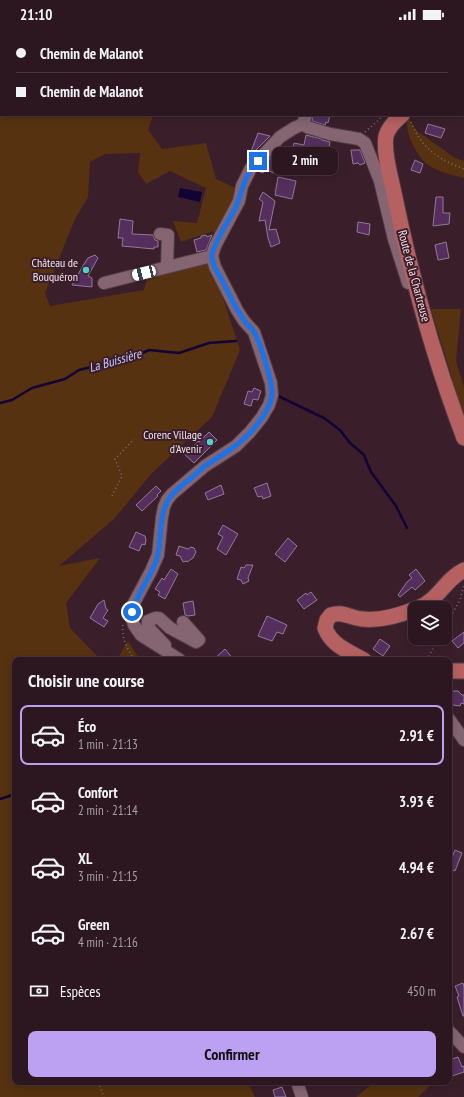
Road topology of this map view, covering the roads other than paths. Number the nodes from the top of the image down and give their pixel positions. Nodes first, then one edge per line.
1 (406, 116) edge
2 (304, 120) edge
3 (160, 234) dead end
4 (212, 256) junction
5 (167, 267) junction
6 (104, 283) dead end
7 (423, 311) junction
8 (464, 438) edge
9 (464, 570) edge
10 (430, 601) edge
11 (408, 612) edge
12 (184, 622) dead end
13 (164, 650) junction
14 (175, 657) edge
15 (359, 657) edge
16 (452, 671) edge
17 (464, 671) edge
18 (452, 723) edge
19 (464, 740) edge
20 (452, 1034) edge
21 (464, 1046) edge
22 (298, 1085) edge
23 (302, 1097) edge

1 - 7 main road, Route de la Chartreuse
2 - 4 street
2 - 7 street
3 - 5 street
4 - 5 street
4 - 13 street
5 - 6 street
7 - 8 main road, Route de la Chartreuse
9 - 10 main road
11 - 15 main road
12 - 13 street
13 - 14 street
16 - 17 main road
18 - 19 street
20 - 21 street
22 - 23 street

